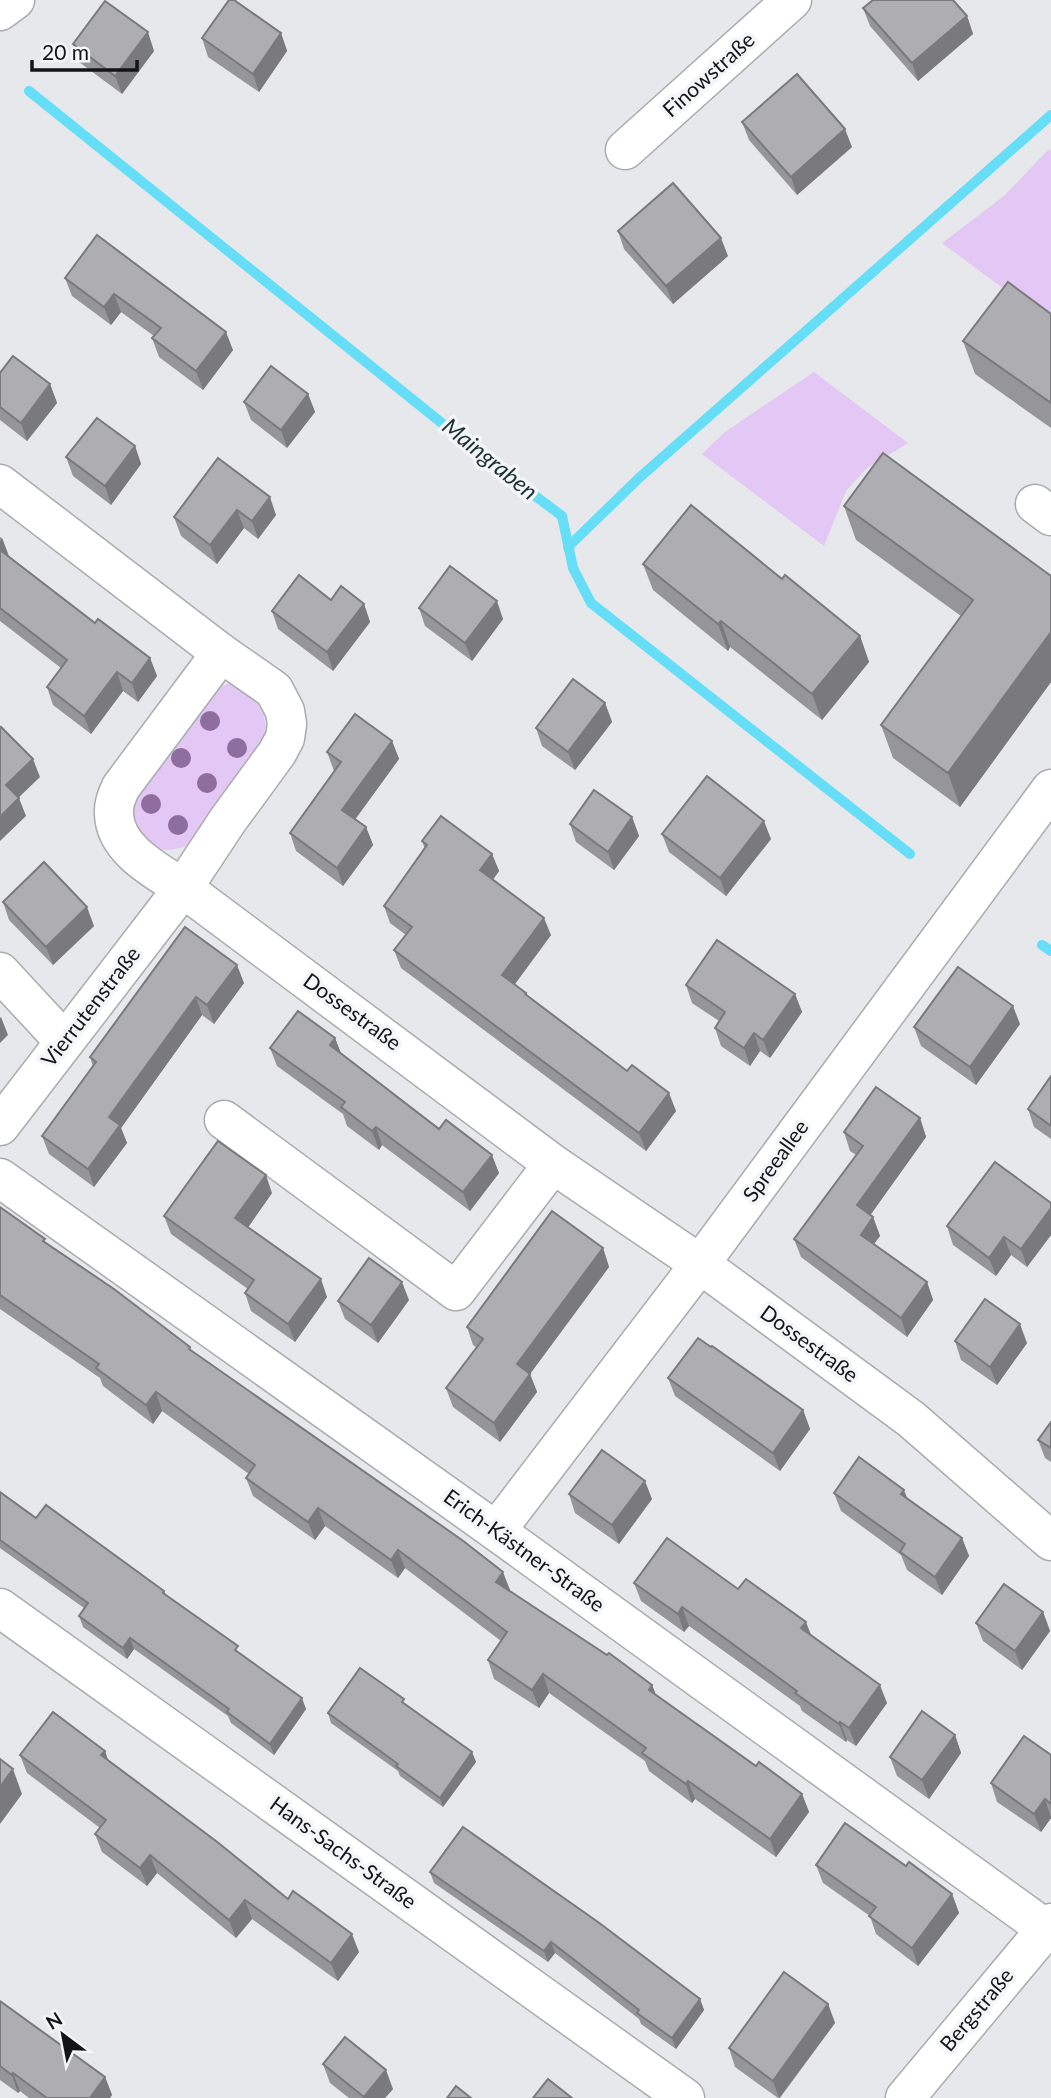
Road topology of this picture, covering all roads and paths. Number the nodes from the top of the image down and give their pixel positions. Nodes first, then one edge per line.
1 (15, 0) edge
2 (792, 0) edge
3 (0, 11) edge
4 (625, 150) dead end
5 (0, 484) edge
6 (221, 653) junction
7 (1051, 789) edge
8 (183, 888) junction
9 (0, 972) edge
10 (64, 1041) junction
11 (223, 1120) dead end
12 (0, 1126) edge
13 (553, 1164) junction
14 (0, 1178) edge
15 (700, 1264) junction
16 (496, 1531) junction
17 (1051, 1541) edge
18 (0, 1608) edge
19 (1049, 1926) edge
20 (685, 2098) edge
21 (905, 2098) edge

1 - 3 street
2 - 4 street, Finowstraße
5 - 6 street
6 - 8 street
6 - 8 street, Dossestraße
7 - 15 street, Spreeallee
8 - 10 street, Vierrutenstraße
8 - 13 street, Dossestraße
9 - 10 street
10 - 12 street, Vierrutenstraße
11 - 13 street
13 - 15 street, Dossestraße
14 - 16 street, Erich-Kästner-Straße
15 - 16 street, Spreeallee
15 - 17 street, Dossestraße
16 - 19 street, Erich-Kästner-Straße
18 - 20 street, Hans-Sachs-Straße
19 - 21 street, Bergstraße

